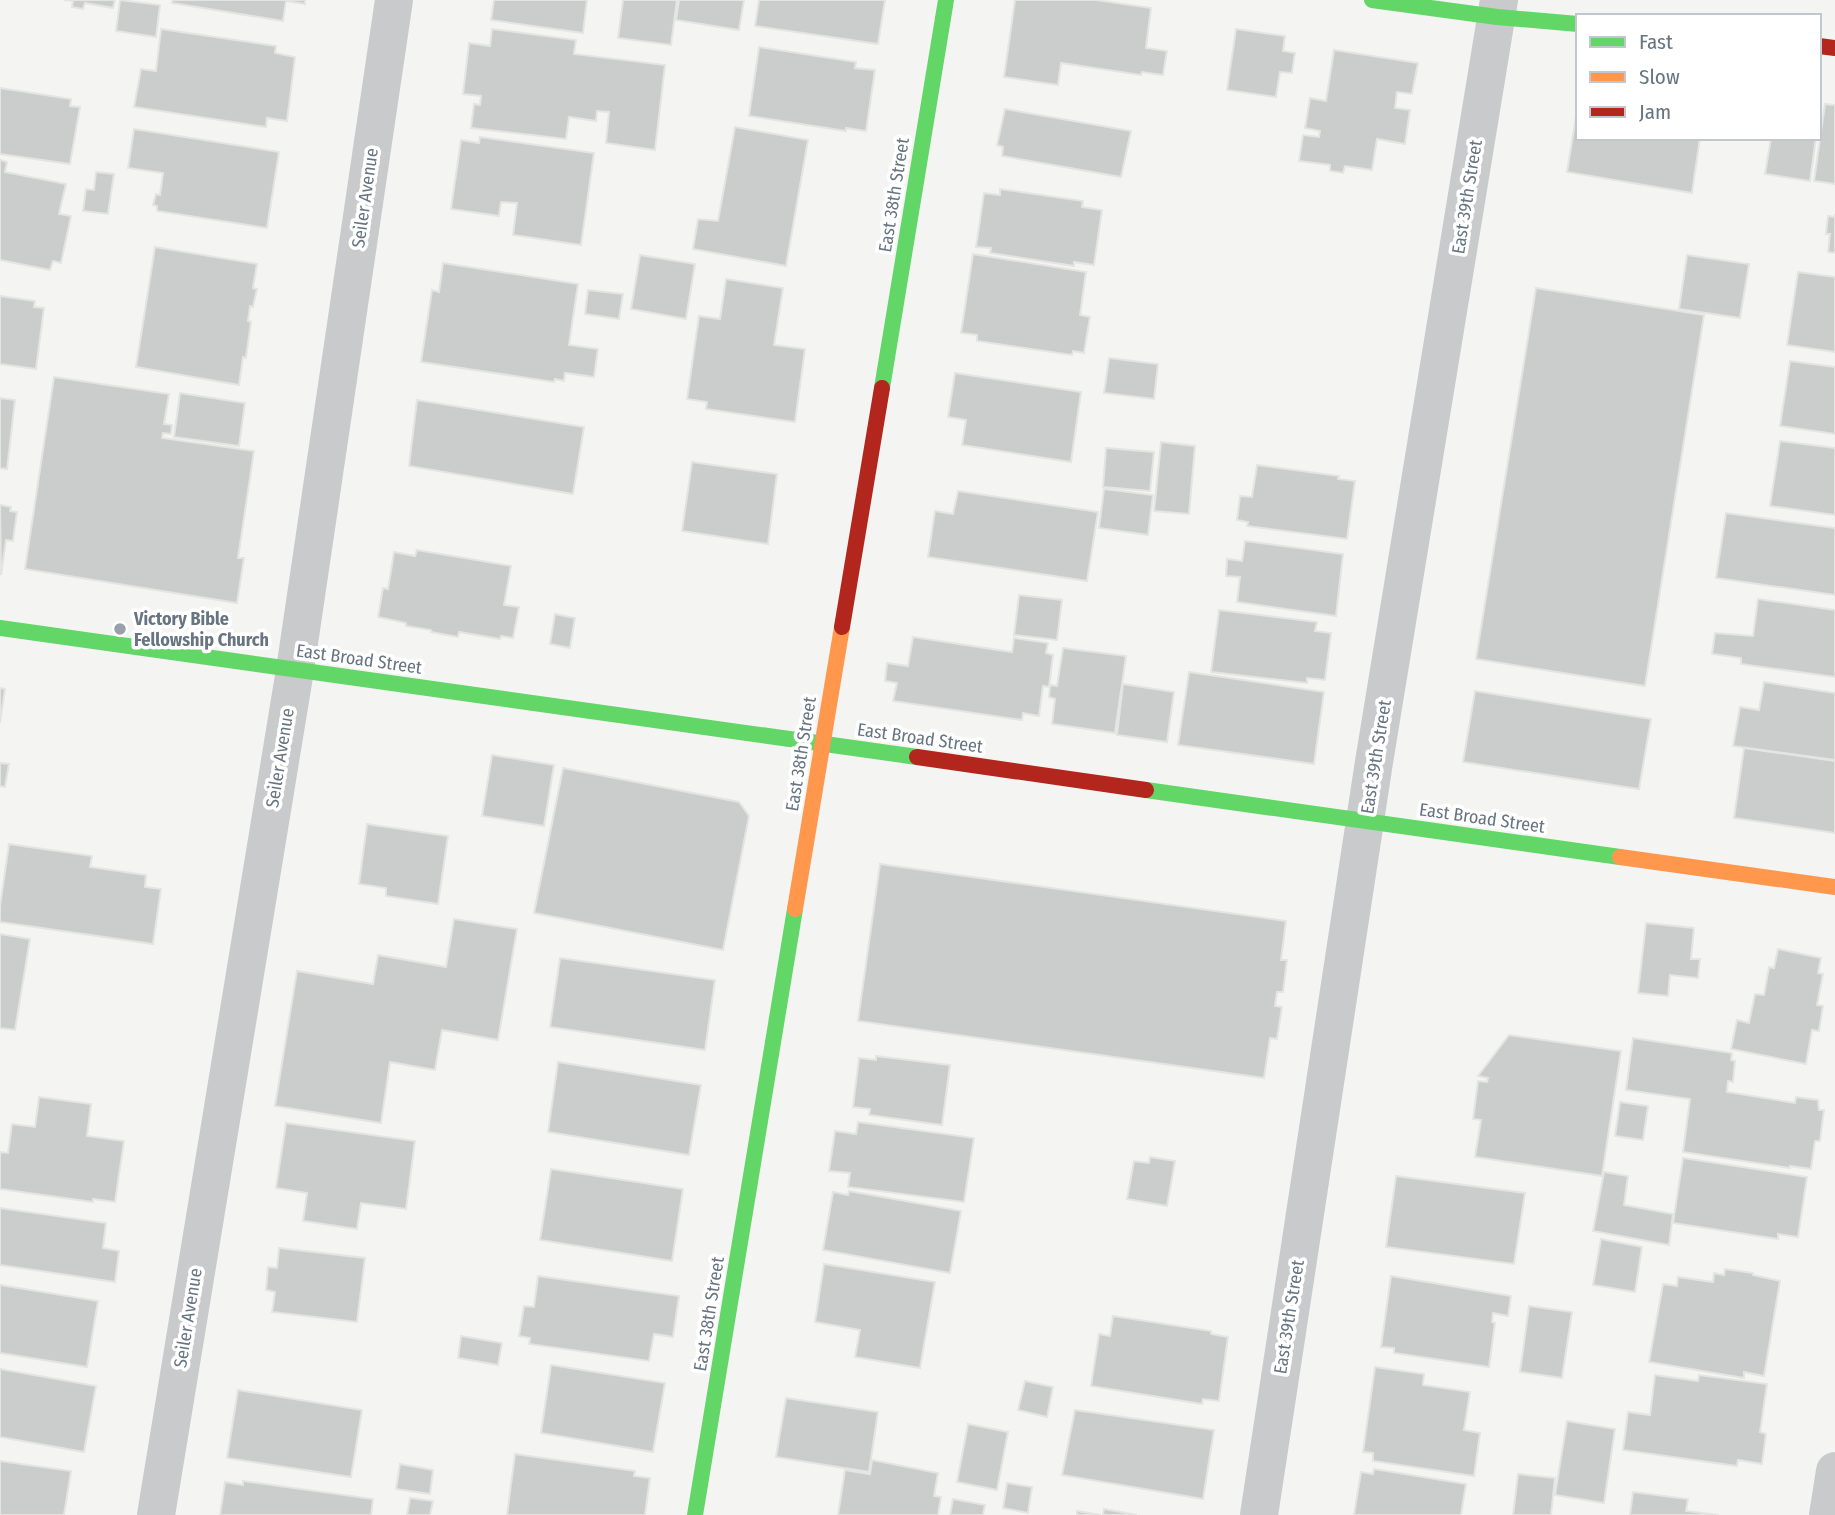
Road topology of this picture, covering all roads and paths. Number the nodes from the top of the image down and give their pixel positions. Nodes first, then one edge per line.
1 (394, 0) edge
2 (946, 0) edge
3 (1371, 0) edge
4 (1498, 9) edge
5 (1576, 24) edge
6 (0, 628) edge
7 (295, 670) junction
8 (823, 744) junction
9 (1366, 821) junction
10 (1835, 887) edge
11 (1835, 1471) edge
12 (156, 1515) edge
13 (695, 1515) edge
14 (1259, 1515) edge
15 (1828, 1515) edge

1 - 7 street, Seiler Avenue
2 - 8 main road, East 38th Street
3 - 4 main road
4 - 5 main road
4 - 9 street, East 39th Street
6 - 7 main road, East Broad Street
7 - 8 main road, East Broad Street
7 - 12 street, Seiler Avenue
8 - 9 main road, East Broad Street
8 - 13 main road, East 38th Street
9 - 10 main road, East Broad Street
9 - 14 street, East 39th Street
11 - 15 street

